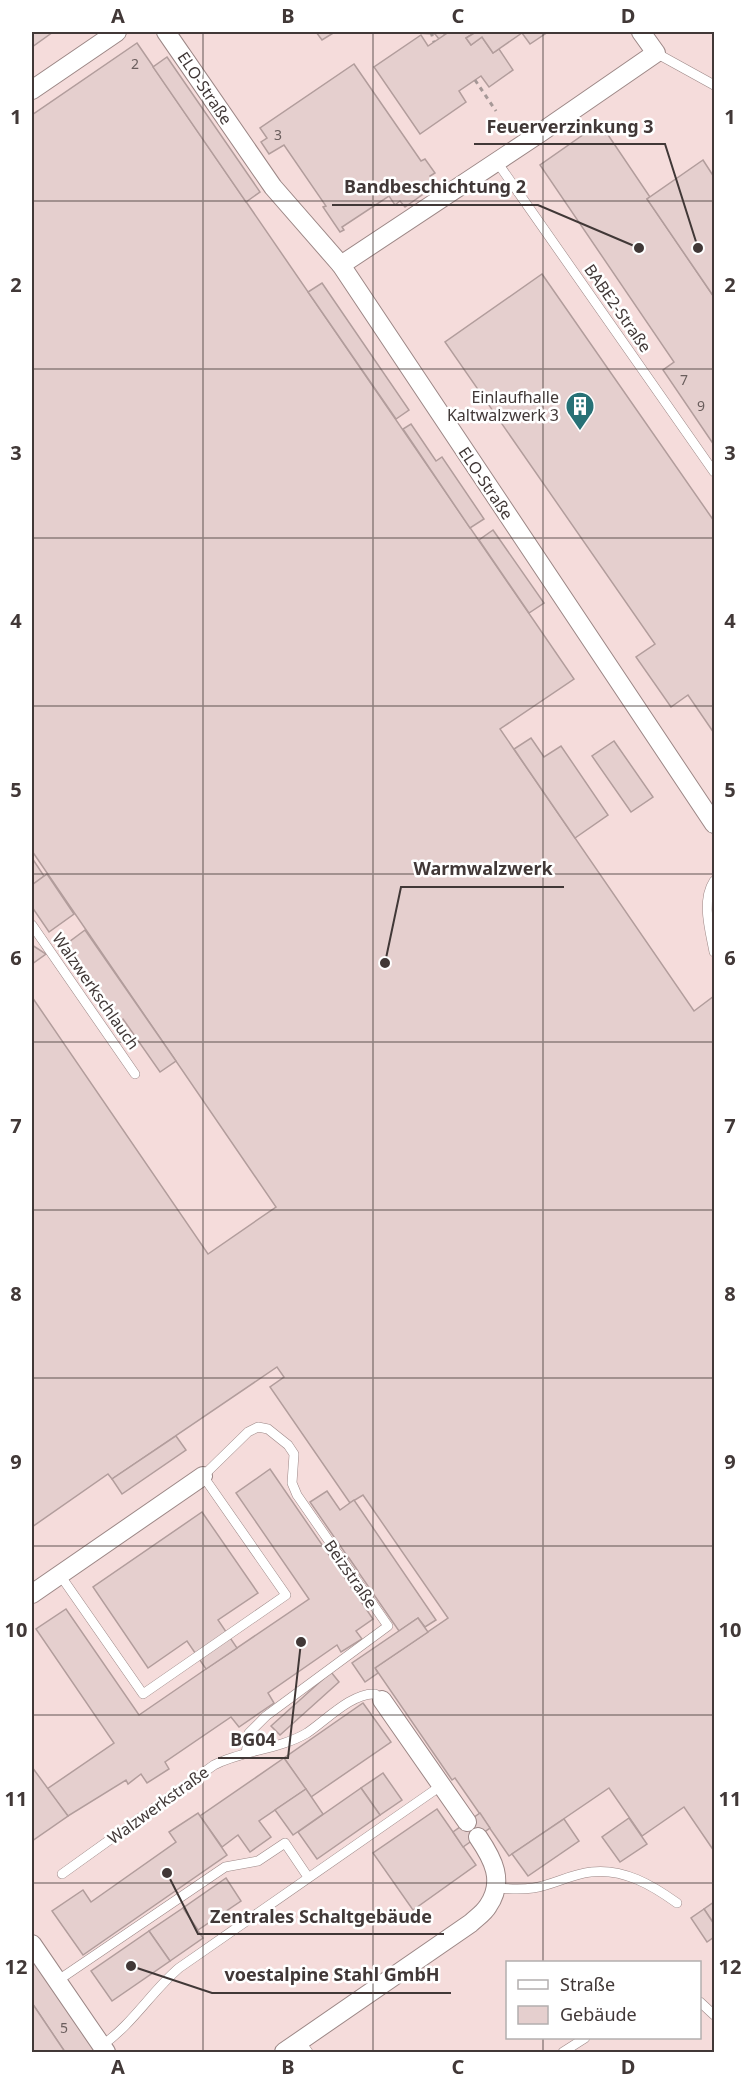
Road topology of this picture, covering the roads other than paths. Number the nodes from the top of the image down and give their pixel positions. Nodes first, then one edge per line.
1 (117, 32) edge
2 (166, 32) edge
3 (641, 32) edge
4 (656, 53) junction
5 (714, 85) edge
6 (32, 90) edge
7 (497, 162) junction
8 (341, 265) junction
9 (714, 472) edge
10 (714, 824) edge
11 (714, 881) edge
12 (32, 925) edge
13 (714, 952) edge
14 (135, 1074) dead end
15 (203, 1476) junction
16 (60, 1575) junction
17 (32, 1594) edge
18 (382, 1700) joint
19 (246, 1754) junction
20 (442, 1785) junction
21 (62, 1874) dead end
22 (308, 1877) junction
23 (496, 1888) junction
24 (676, 1903) dead end
25 (32, 1944) edge
26 (57, 1981) junction
27 (701, 2004) edge
28 (714, 2014) edge
29 (582, 2039) edge
30 (304, 2047) edge
31 (104, 2049) edge
32 (284, 2052) edge
33 (563, 2052) edge

1 - 6 street
2 - 8 street, ELO-Straße
3 - 4 street
4 - 5 lane
4 - 7 street
7 - 8 street
7 - 9 lane, BABE2-Straße
8 - 10 street, ELO-Straße
11 - 13 lane
12 - 14 lane, Walzwerkschlauch
15 - 16 street, Beizstraße
15 - 16 lane
15 - 19 lane, Beizstraße
16 - 17 street, Beizstraße
18 - 19 lane, Walzwerkstraße
18 - 20 street, Walzwerkstraße
19 - 21 lane, Walzwerkstraße
20 - 22 lane
20 - 23 street, Walzwerkstraße
22 - 26 lane
22 - 31 lane
23 - 24 lane
23 - 30 street
25 - 26 street
26 - 31 street
27 - 28 lane
29 - 33 lane
30 - 32 street

